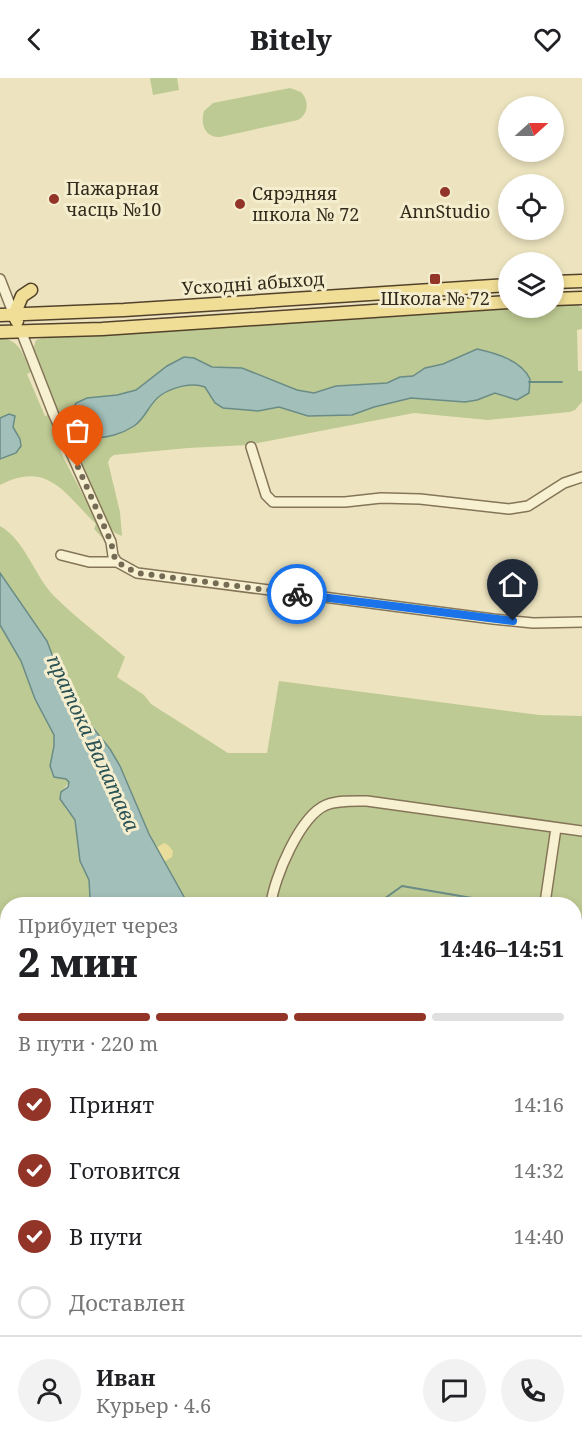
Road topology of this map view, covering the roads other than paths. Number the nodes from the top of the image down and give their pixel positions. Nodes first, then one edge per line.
1 (0, 279) edge
2 (582, 281) edge
3 (564, 282) edge
4 (498, 286) edge
5 (31, 290) dead end
6 (582, 298) edge
7 (564, 299) edge
8 (498, 303) edge
9 (0, 315) edge
10 (14, 315) junction
11 (21, 331) junction
12 (0, 332) edge
13 (251, 447) dead end
14 (582, 477) edge
15 (61, 555) dead end
16 (117, 562) junction
17 (582, 622) edge
18 (556, 828) junction
19 (582, 831) edge
20 (273, 897) edge
21 (546, 897) edge

1 - 10 street
2 - 3 main road
4 - 10 main road, Усходні абыход
5 - 10 main road
6 - 7 main road
8 - 11 main road, Усходні абыход
9 - 10 main road, Усходні абыход
10 - 11 main road
11 - 12 main road, Усходні абыход
11 - 16 street
13 - 14 street
15 - 16 street
16 - 17 street
18 - 19 street
18 - 20 street
18 - 21 street

